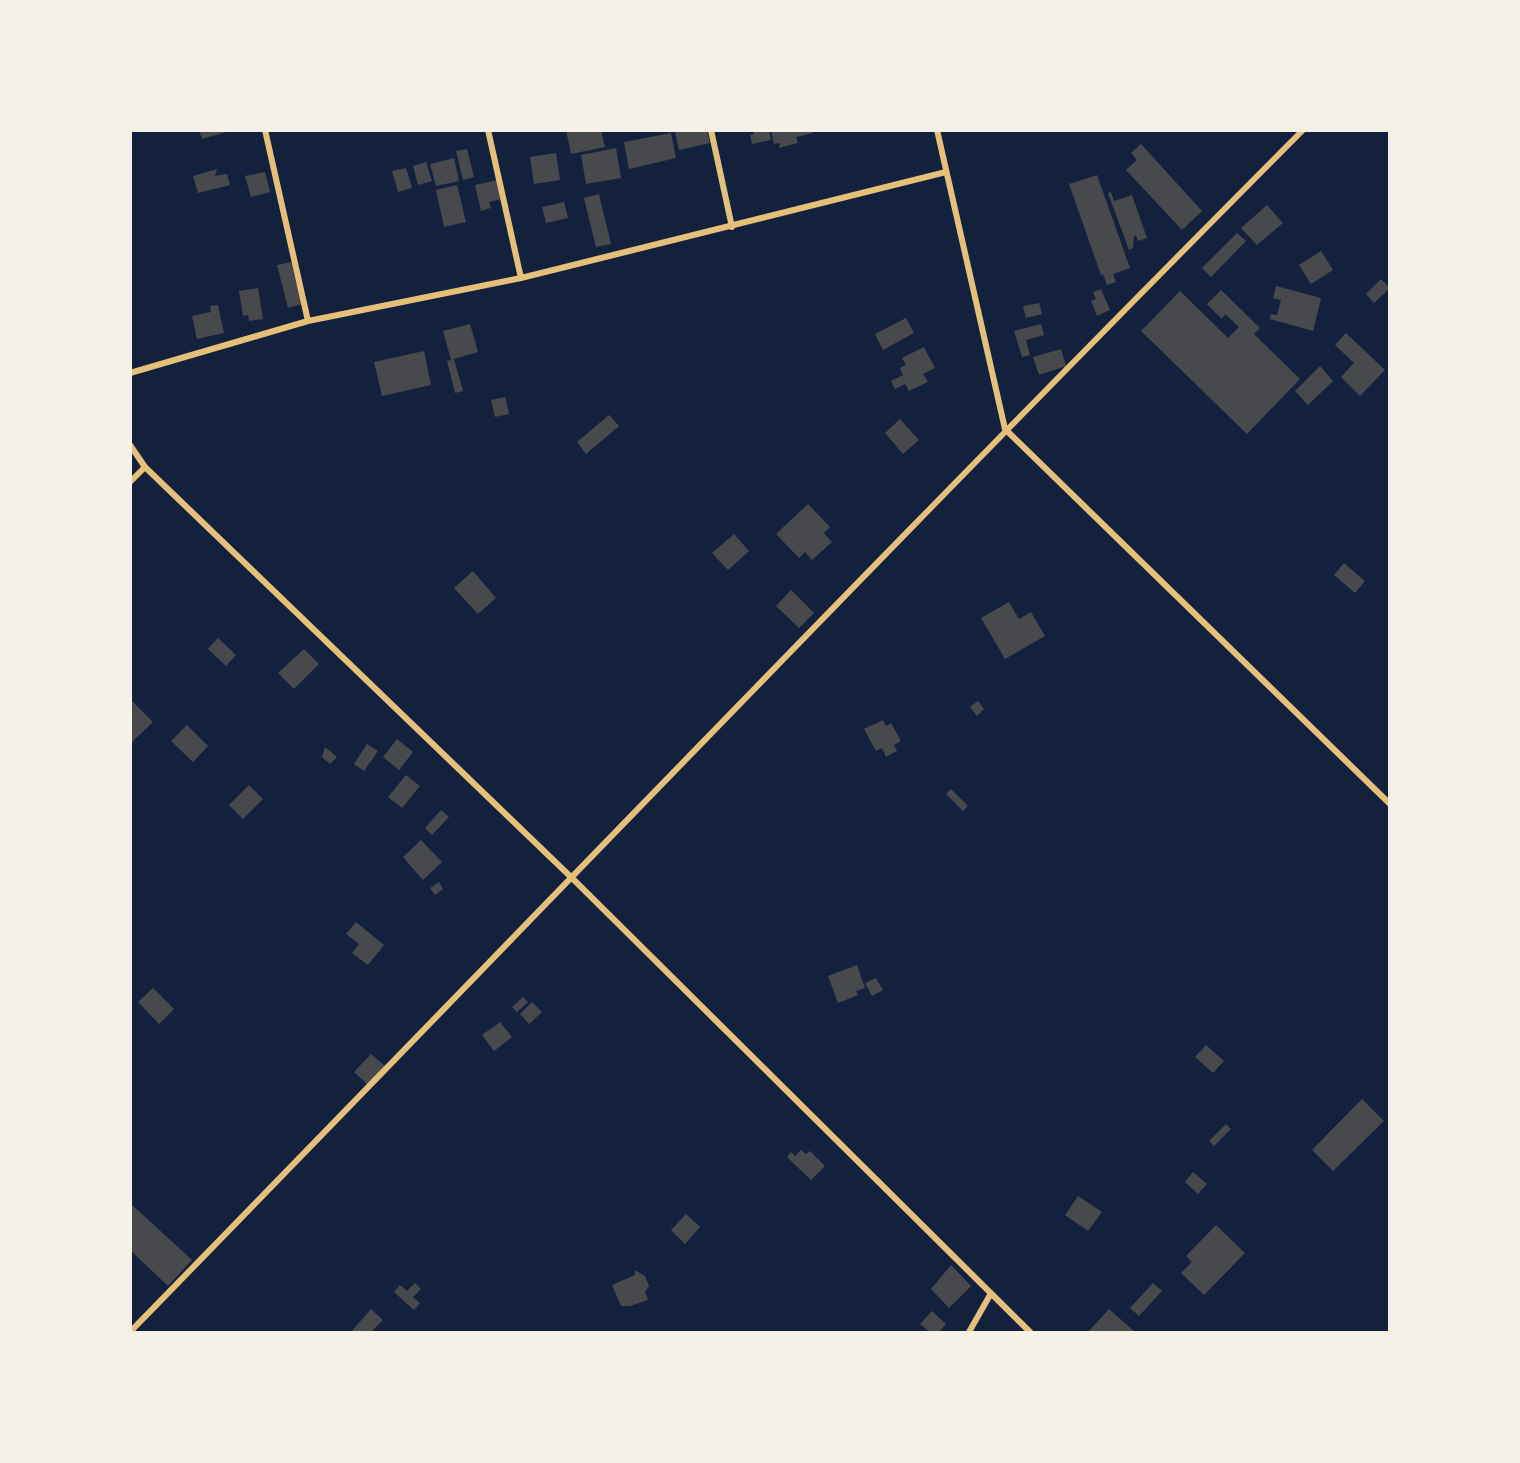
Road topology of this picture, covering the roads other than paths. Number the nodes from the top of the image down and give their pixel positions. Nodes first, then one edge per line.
1 (265, 130) edge
2 (488, 130) edge
3 (711, 130) edge
4 (937, 130) edge
5 (1303, 130) edge
6 (946, 172) junction
7 (732, 227) junction
8 (521, 278) junction
9 (308, 321) junction
10 (130, 373) edge
11 (1005, 429) junction
12 (130, 445) edge
13 (145, 467) junction
14 (130, 482) edge
15 (1389, 804) edge
16 (573, 879) junction
17 (990, 1295) junction
18 (130, 1332) edge
19 (969, 1332) edge
20 (1030, 1332) edge

1 - 9 street
2 - 8 street
3 - 7 street
4 - 6 street
5 - 11 street
6 - 7 street
6 - 11 street
7 - 8 street
8 - 9 street
9 - 10 street
11 - 15 street
11 - 16 street
12 - 13 street
13 - 14 street
13 - 16 street
16 - 17 street
16 - 18 street
17 - 19 street
17 - 20 street

